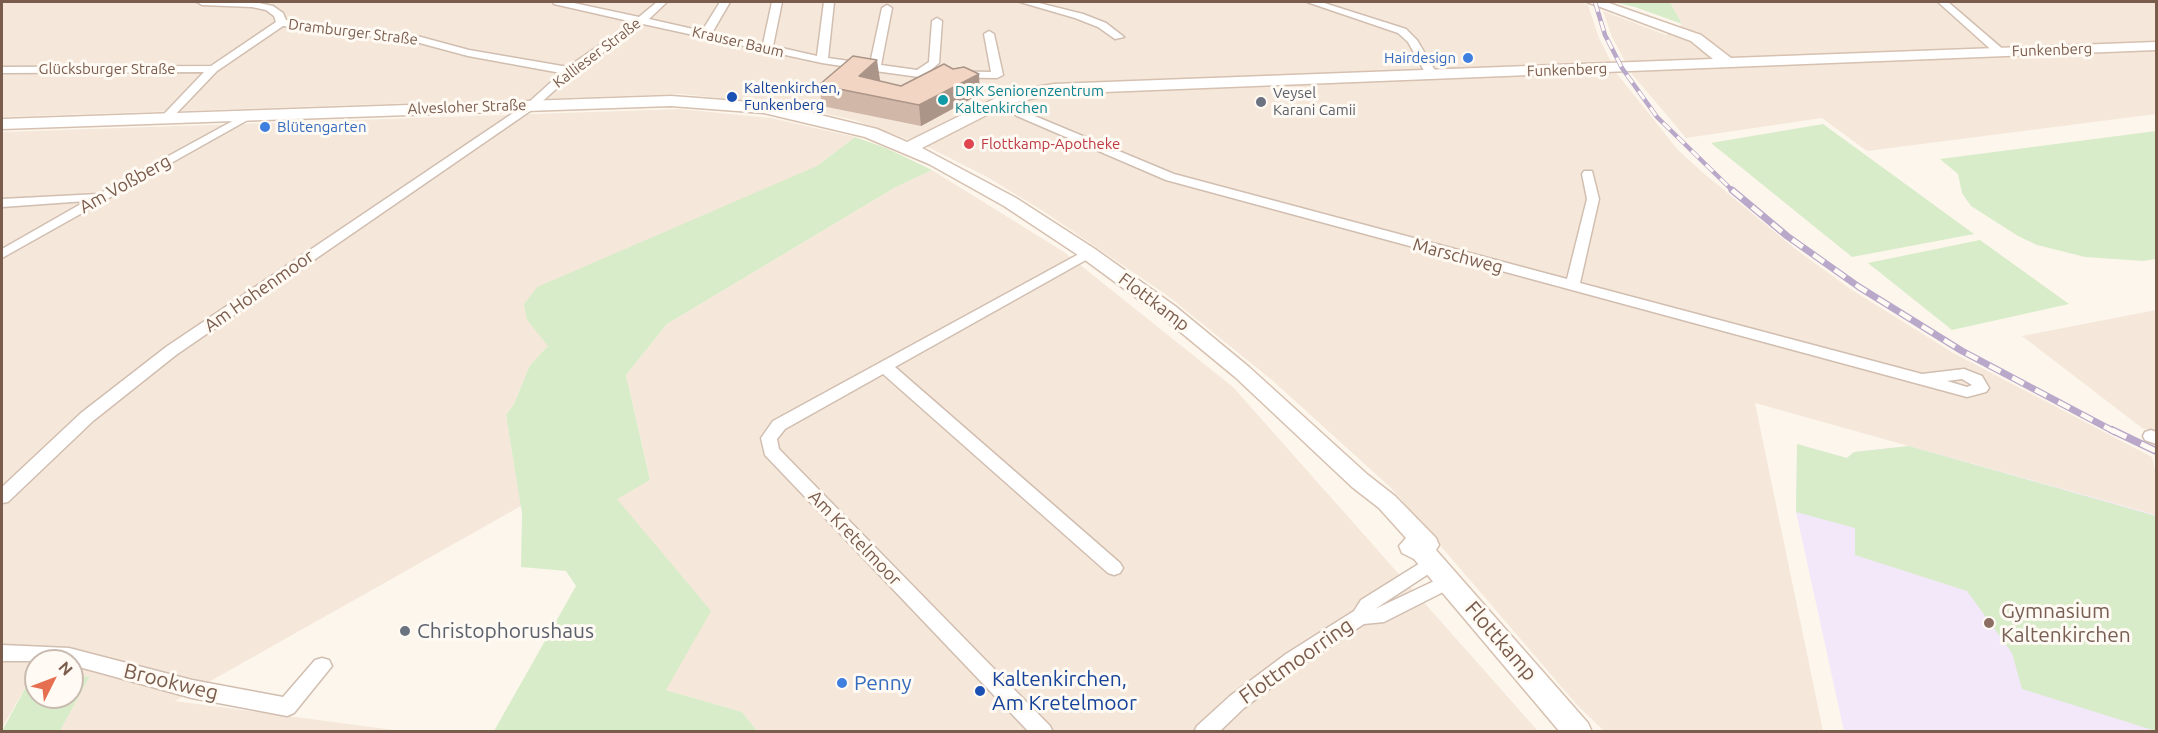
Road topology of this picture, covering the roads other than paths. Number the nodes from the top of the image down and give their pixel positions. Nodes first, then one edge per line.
1 (202, 2) edge
2 (558, 2) edge
3 (662, 2) edge
4 (725, 2) edge
5 (777, 2) edge
6 (830, 2) edge
7 (1025, 2) edge
8 (1312, 2) edge
9 (1594, 2) edge
10 (1943, 2) edge
11 (887, 8) dead end
12 (642, 20) junction
13 (937, 21) dead end
14 (1651, 22) junction
15 (281, 23) junction
16 (705, 34) junction
17 (989, 34) dead end
18 (1119, 37) dead end
19 (2157, 46) edge
20 (767, 48) junction
21 (2001, 52) junction
22 (822, 60) junction
23 (1748, 62) junction
24 (1728, 63) junction
25 (875, 68) junction
26 (213, 69) junction
27 (2, 70) edge
28 (570, 71) junction
29 (919, 74) junction
30 (1431, 74) junction
31 (1002, 101) junction
32 (532, 105) junction
33 (249, 115) junction
34 (167, 117) junction
35 (2, 124) edge
36 (917, 151) junction
37 (1588, 174) dead end
38 (107, 195) junction
39 (2, 203) edge
40 (1088, 253) junction
41 (2, 254) edge
42 (1572, 286) junction
43 (884, 366) junction
44 (1924, 379) dead end
45 (2, 497) edge
46 (1435, 565) junction
47 (1114, 568) dead end
48 (1361, 616) junction
49 (2, 653) edge
50 (322, 666) dead end
51 (1043, 732) edge
52 (1204, 732) edge
53 (1578, 732) edge

1 - 15 street
2 - 12 street, Krauser Baum
3 - 12 street, Kallieser Straße
4 - 16 street
5 - 20 street
6 - 22 street
7 - 18 street
8 - 30 street
9 - 14 street
10 - 21 street
11 - 25 street
12 - 16 street, Krauser Baum
12 - 28 street, Kallieser Straße
13 - 29 street
14 - 23 street
14 - 24 street
15 - 26 street, Dramburger Straße
15 - 28 street, Dramburger Straße
16 - 20 street, Krauser Baum
17 - 29 street, Krauser Baum
19 - 21 street, Funkenberg
20 - 22 street, Krauser Baum
21 - 23 street, Funkenberg
22 - 25 street, Krauser Baum
23 - 24 street, Funkenberg
24 - 30 street, Funkenberg
25 - 29 street, Krauser Baum
26 - 27 street, Glücksburger Straße
26 - 34 street, Dramburger Straße
28 - 32 street, Kallieser Straße
30 - 31 street, Funkenberg
31 - 36 street, Funkenberg
31 - 42 street, Marschweg
32 - 33 street, Alvesloher Straße
32 - 36 street, Alvesloher Straße
32 - 45 street, Am Hohenmoor
33 - 34 street, Alvesloher Straße
33 - 38 street, Am Voßberg
34 - 35 street, Alvesloher Straße
36 - 40 street, Flottkamp
37 - 42 street
38 - 39 street
38 - 41 street, Am Voßberg
40 - 43 street, Am Kretelmoor
40 - 46 street, Flottkamp
42 - 44 street, Marschweg
43 - 47 street
43 - 51 street, Am Kretelmoor
46 - 48 street, Flottmoorring
46 - 48 street, Flottmoorring
46 - 53 street, Flottkamp
48 - 52 street, Flottmoorring
49 - 50 street, Brookweg

